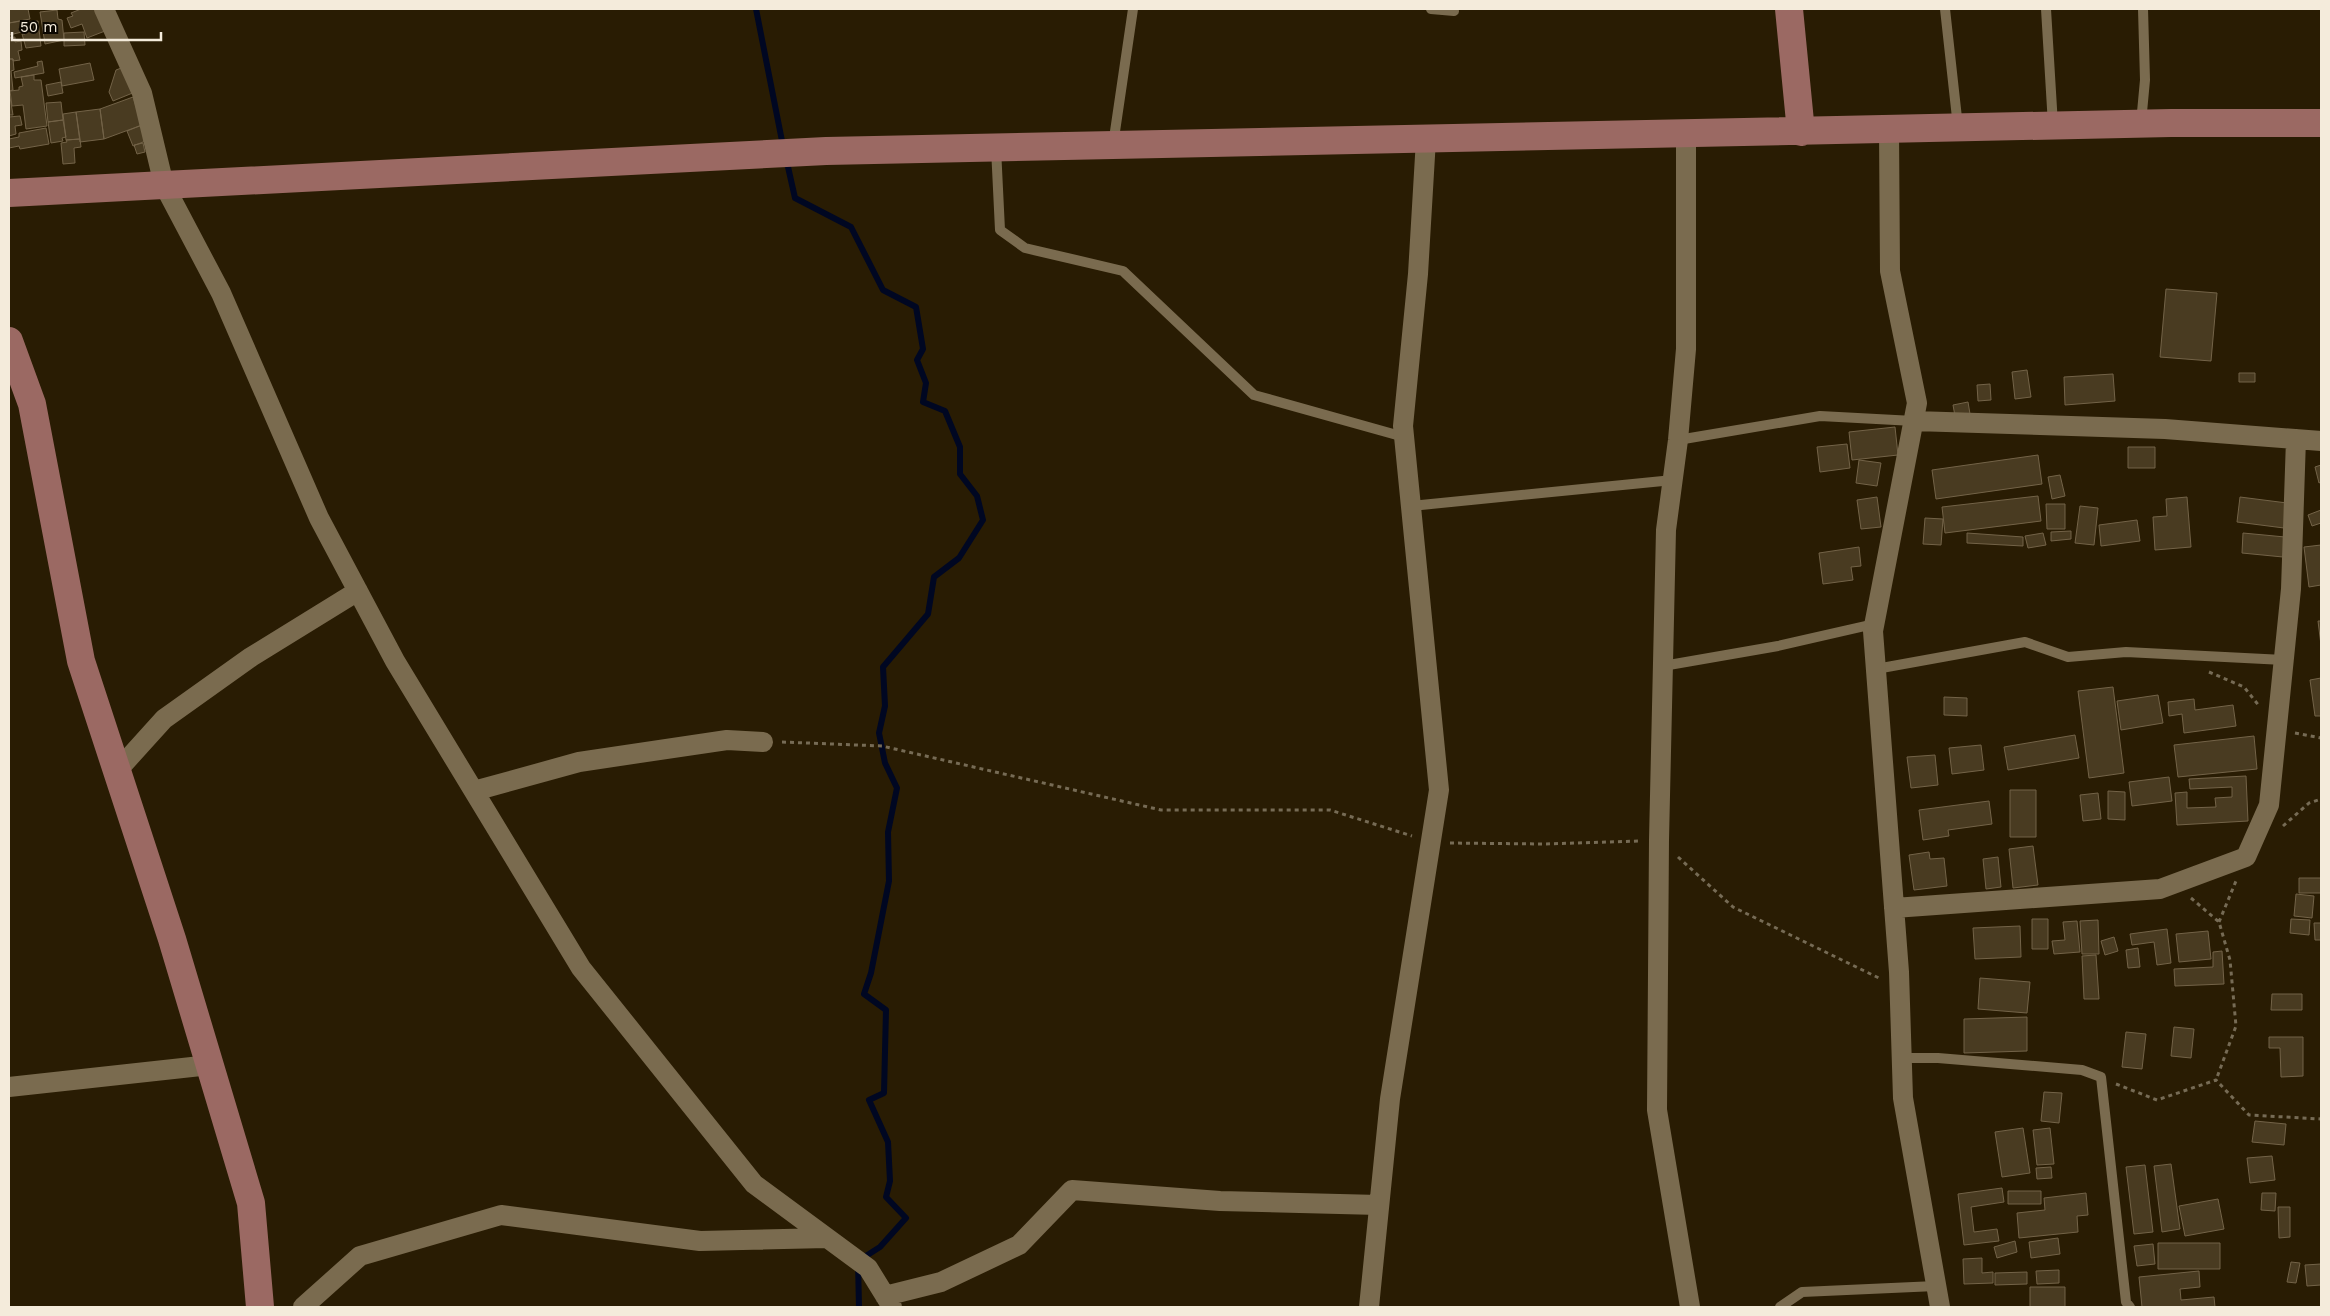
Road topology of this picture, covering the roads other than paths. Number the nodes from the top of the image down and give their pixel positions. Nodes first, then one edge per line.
1 (104, 9) edge
2 (1431, 9) edge
3 (1789, 9) edge
4 (1945, 9) edge
5 (2046, 9) edge
6 (2143, 9) edge
7 (1129, 11) edge
8 (1454, 11) dead end
9 (2321, 123) edge
10 (2141, 124) junction
11 (2053, 126) junction
12 (1958, 128) junction
13 (1889, 130) junction
14 (1801, 132) junction
15 (1686, 134) junction
16 (1426, 140) junction
17 (1113, 146) junction
18 (996, 148) junction
19 (164, 185) junction
20 (9, 193) edge
21 (9, 340) edge
22 (1914, 421) junction
23 (1404, 437) junction
24 (2296, 439) junction
25 (1678, 440) junction
26 (2321, 441) edge
27 (1672, 480) junction
28 (1411, 506) junction
29 (358, 591) junction
30 (1874, 624) junction
31 (2284, 660) junction
32 (1663, 666) junction
33 (1876, 669) junction
34 (763, 742) road end
35 (117, 771) junction
36 (474, 791) junction
37 (1894, 908) junction
38 (1902, 1058) junction
39 (210, 1064) junction
40 (9, 1087) edge
41 (1379, 1205) junction
42 (827, 1238) junction
43 (1936, 1286) junction
44 (889, 1302) edge
45 (260, 1307) edge
46 (303, 1307) edge
47 (1368, 1307) edge
48 (1690, 1307) edge
49 (1780, 1307) edge
50 (1940, 1307) edge
51 (2130, 1307) edge

1 - 19 street
2 - 8 lane
3 - 14 main road
4 - 12 lane
5 - 11 lane
6 - 10 lane
7 - 17 lane
9 - 10 main road
10 - 11 main road
11 - 12 main road
12 - 13 main road
13 - 14 main road
13 - 22 street
14 - 15 main road
15 - 16 main road
15 - 25 street
16 - 17 main road
16 - 23 street
17 - 18 main road
18 - 19 main road
18 - 23 lane
19 - 20 main road
19 - 29 street
21 - 35 main road
22 - 24 street
22 - 25 lane
22 - 30 street
23 - 28 street
24 - 26 street
24 - 31 street
25 - 27 street
27 - 28 lane
27 - 32 street
28 - 41 street
29 - 35 street
29 - 36 street
30 - 32 lane
30 - 33 street
31 - 33 lane
31 - 37 street
32 - 48 street
33 - 37 street
34 - 36 street
35 - 39 main road
36 - 42 street
37 - 38 street
38 - 43 street
38 - 51 lane
39 - 40 street
39 - 45 main road
41 - 44 street
41 - 47 street
42 - 44 street
42 - 46 street
43 - 49 lane
43 - 50 street

